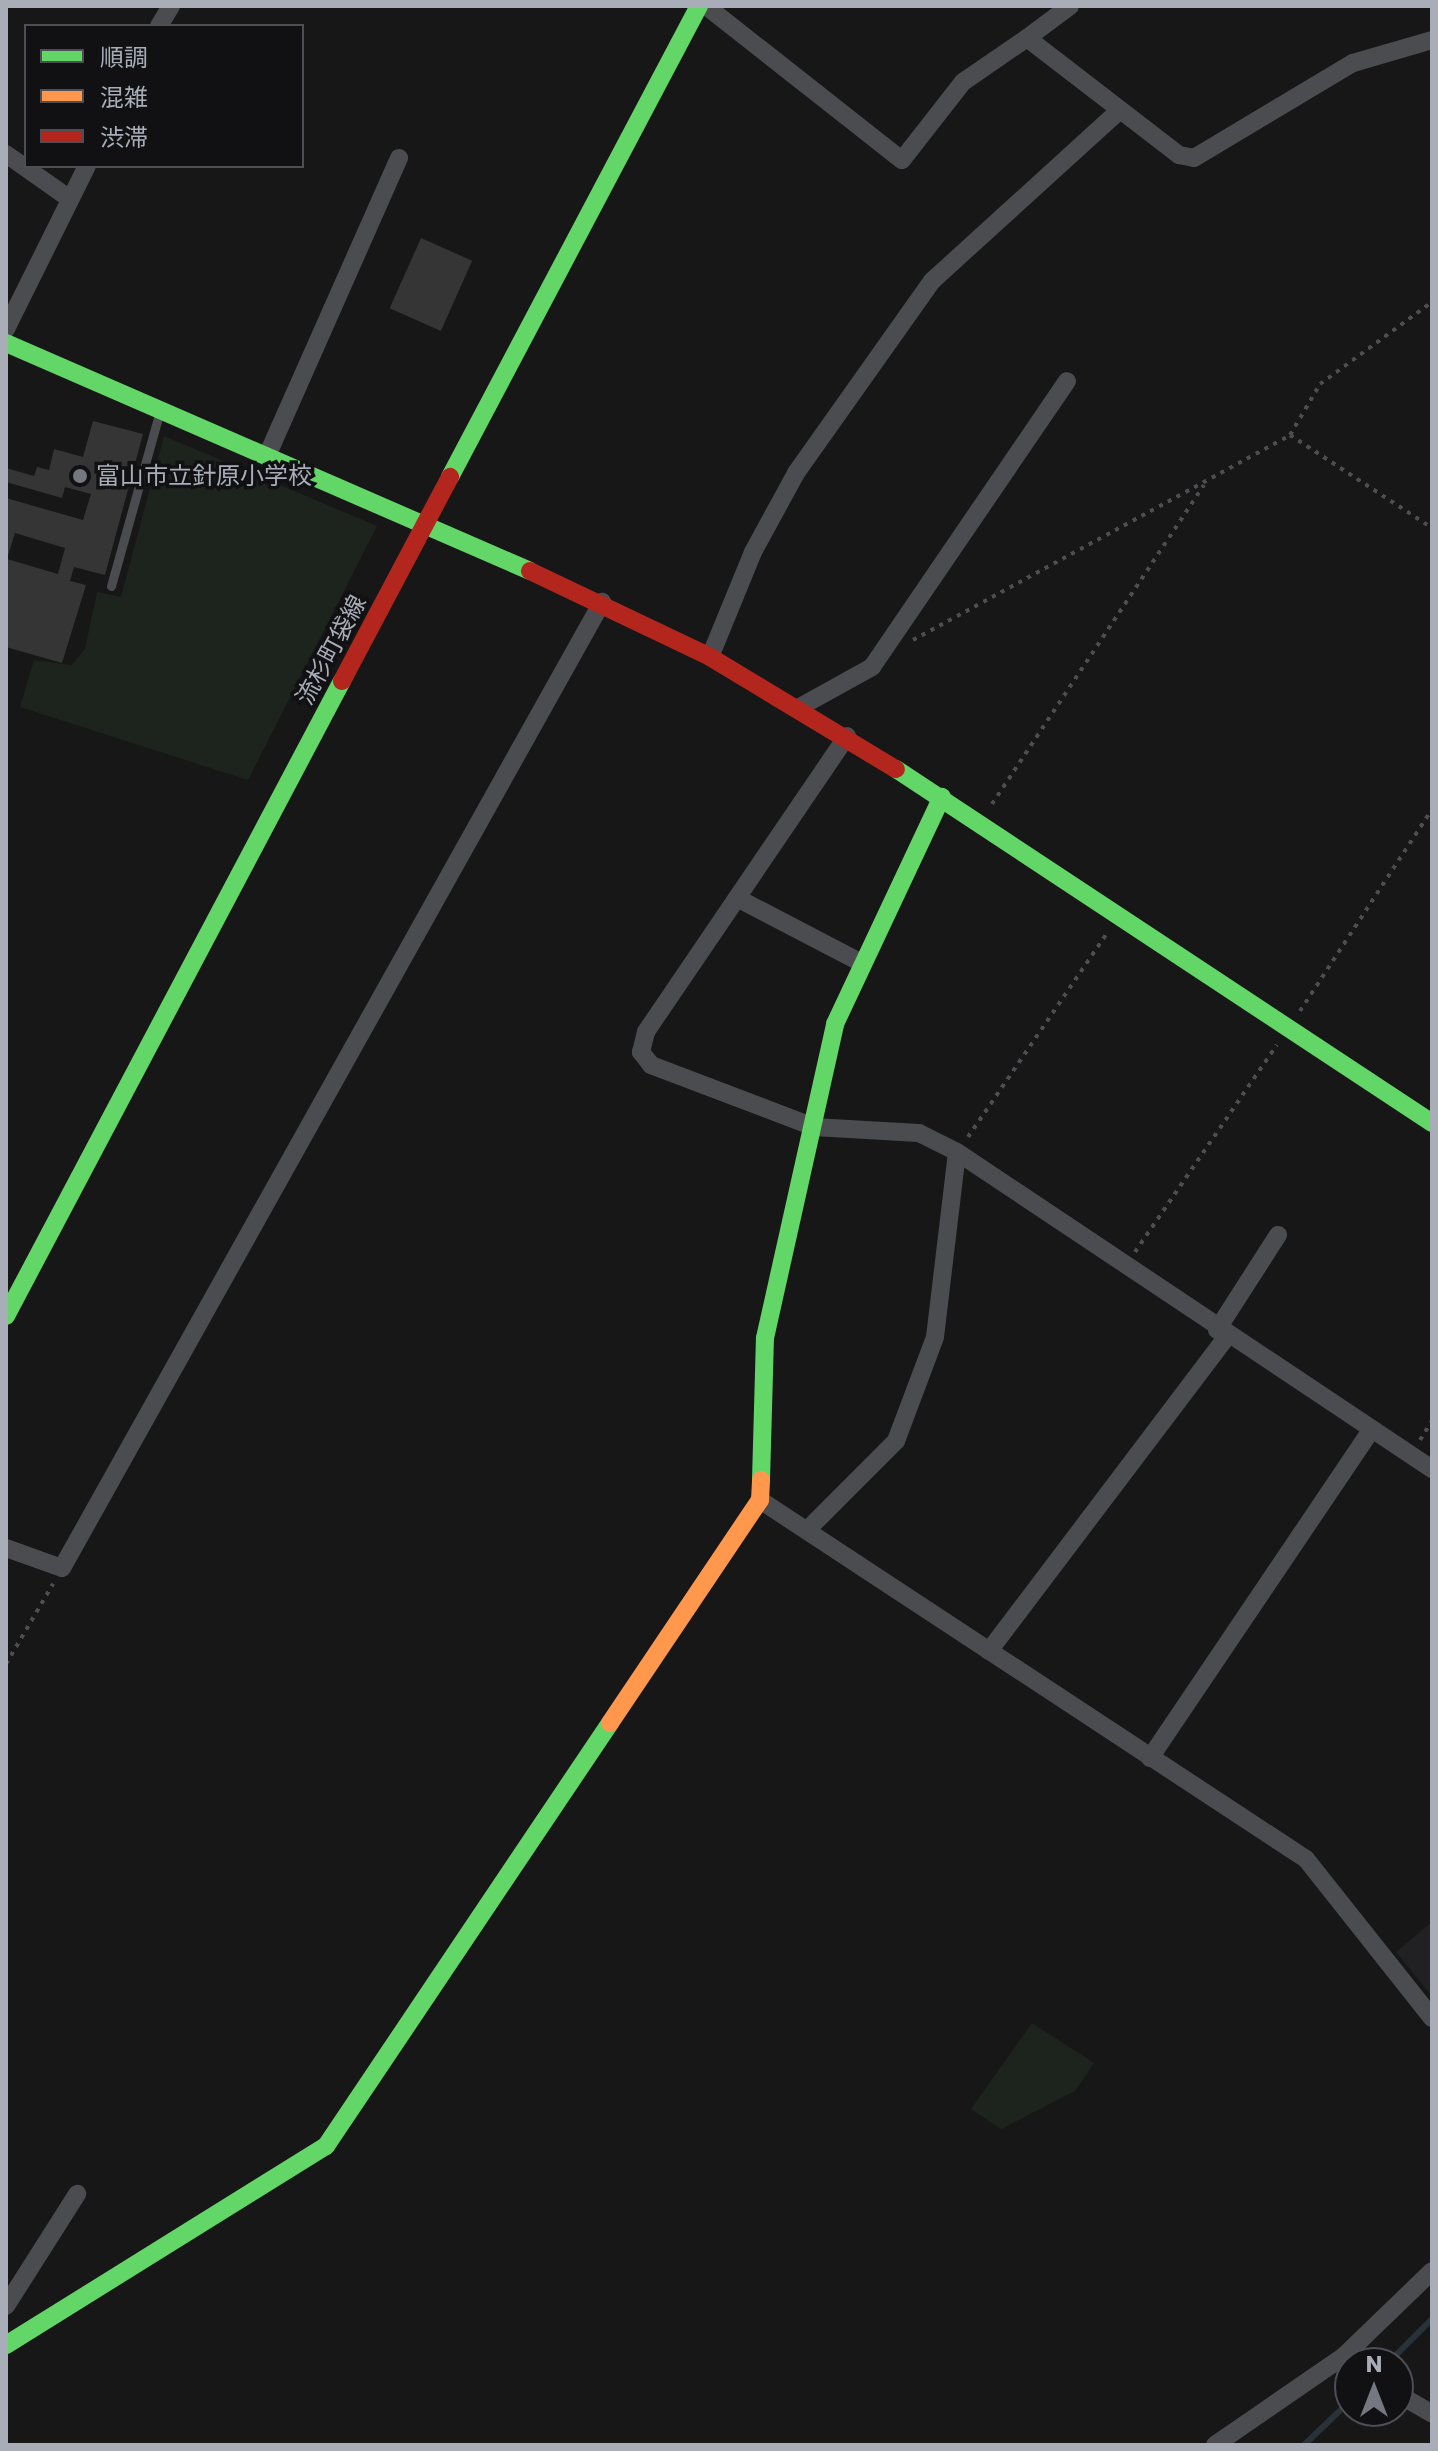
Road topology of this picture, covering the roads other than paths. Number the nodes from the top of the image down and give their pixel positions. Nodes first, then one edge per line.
1 (171, 6) edge
2 (699, 6) edge
3 (706, 6) edge
4 (1070, 6) edge
5 (160, 24) edge
6 (1027, 38) junction
7 (1432, 40) edge
8 (1119, 111) junction
9 (6, 154) edge
10 (399, 158) dead end
11 (24, 167) edge
12 (26, 168) edge
13 (86, 168) edge
14 (70, 199) junction
15 (6, 329) edge
16 (6, 343) edge
17 (1067, 381) dead end
18 (160, 411) junction
19 (267, 456) junction
20 (423, 527) junction
21 (111, 586) dead end
22 (602, 602) junction
23 (710, 657) junction
24 (798, 708) junction
25 (847, 736) junction
26 (942, 797) junction
27 (737, 898) junction
28 (860, 962) junction
29 (1432, 1123) edge
30 (814, 1127) junction
31 (957, 1152) junction
32 (1278, 1235) dead end
33 (6, 1316) edge
34 (1222, 1333) junction
35 (1372, 1429) junction
36 (1432, 1469) edge
37 (760, 1500) junction
38 (807, 1530) junction
39 (6, 1548) edge
40 (989, 1651) junction
41 (1150, 1758) junction
42 (1432, 2018) edge
43 (77, 2194) dead end
44 (1432, 2271) edge
45 (6, 2306) edge
46 (6, 2345) edge
47 (1360, 2347) edge
48 (1334, 2369) edge
49 (1414, 2403) edge
50 (1432, 2414) edge
51 (1215, 2445) edge

1 - 5 street
2 - 20 street, 流杉町袋線
3 - 6 street
4 - 6 street
6 - 8 street
7 - 8 street
8 - 23 street
9 - 11 street
10 - 19 street
12 - 14 street
13 - 14 street
14 - 15 street
16 - 18 street
17 - 24 street
18 - 19 street
18 - 21 lane
19 - 20 street
20 - 22 street
20 - 33 street, 流杉町袋線
22 - 23 street
22 - 39 street
23 - 24 street
24 - 25 street
25 - 26 street
25 - 27 street
26 - 28 street
26 - 29 street
27 - 28 street
27 - 30 street
28 - 30 street
30 - 31 street
30 - 37 street
31 - 34 street
31 - 38 street
32 - 34 street
34 - 35 street
34 - 40 street
35 - 36 street
35 - 41 street
37 - 38 street
37 - 46 street
38 - 40 street
40 - 41 street
41 - 42 street
43 - 45 street
44 - 47 street
48 - 51 street
49 - 50 street

